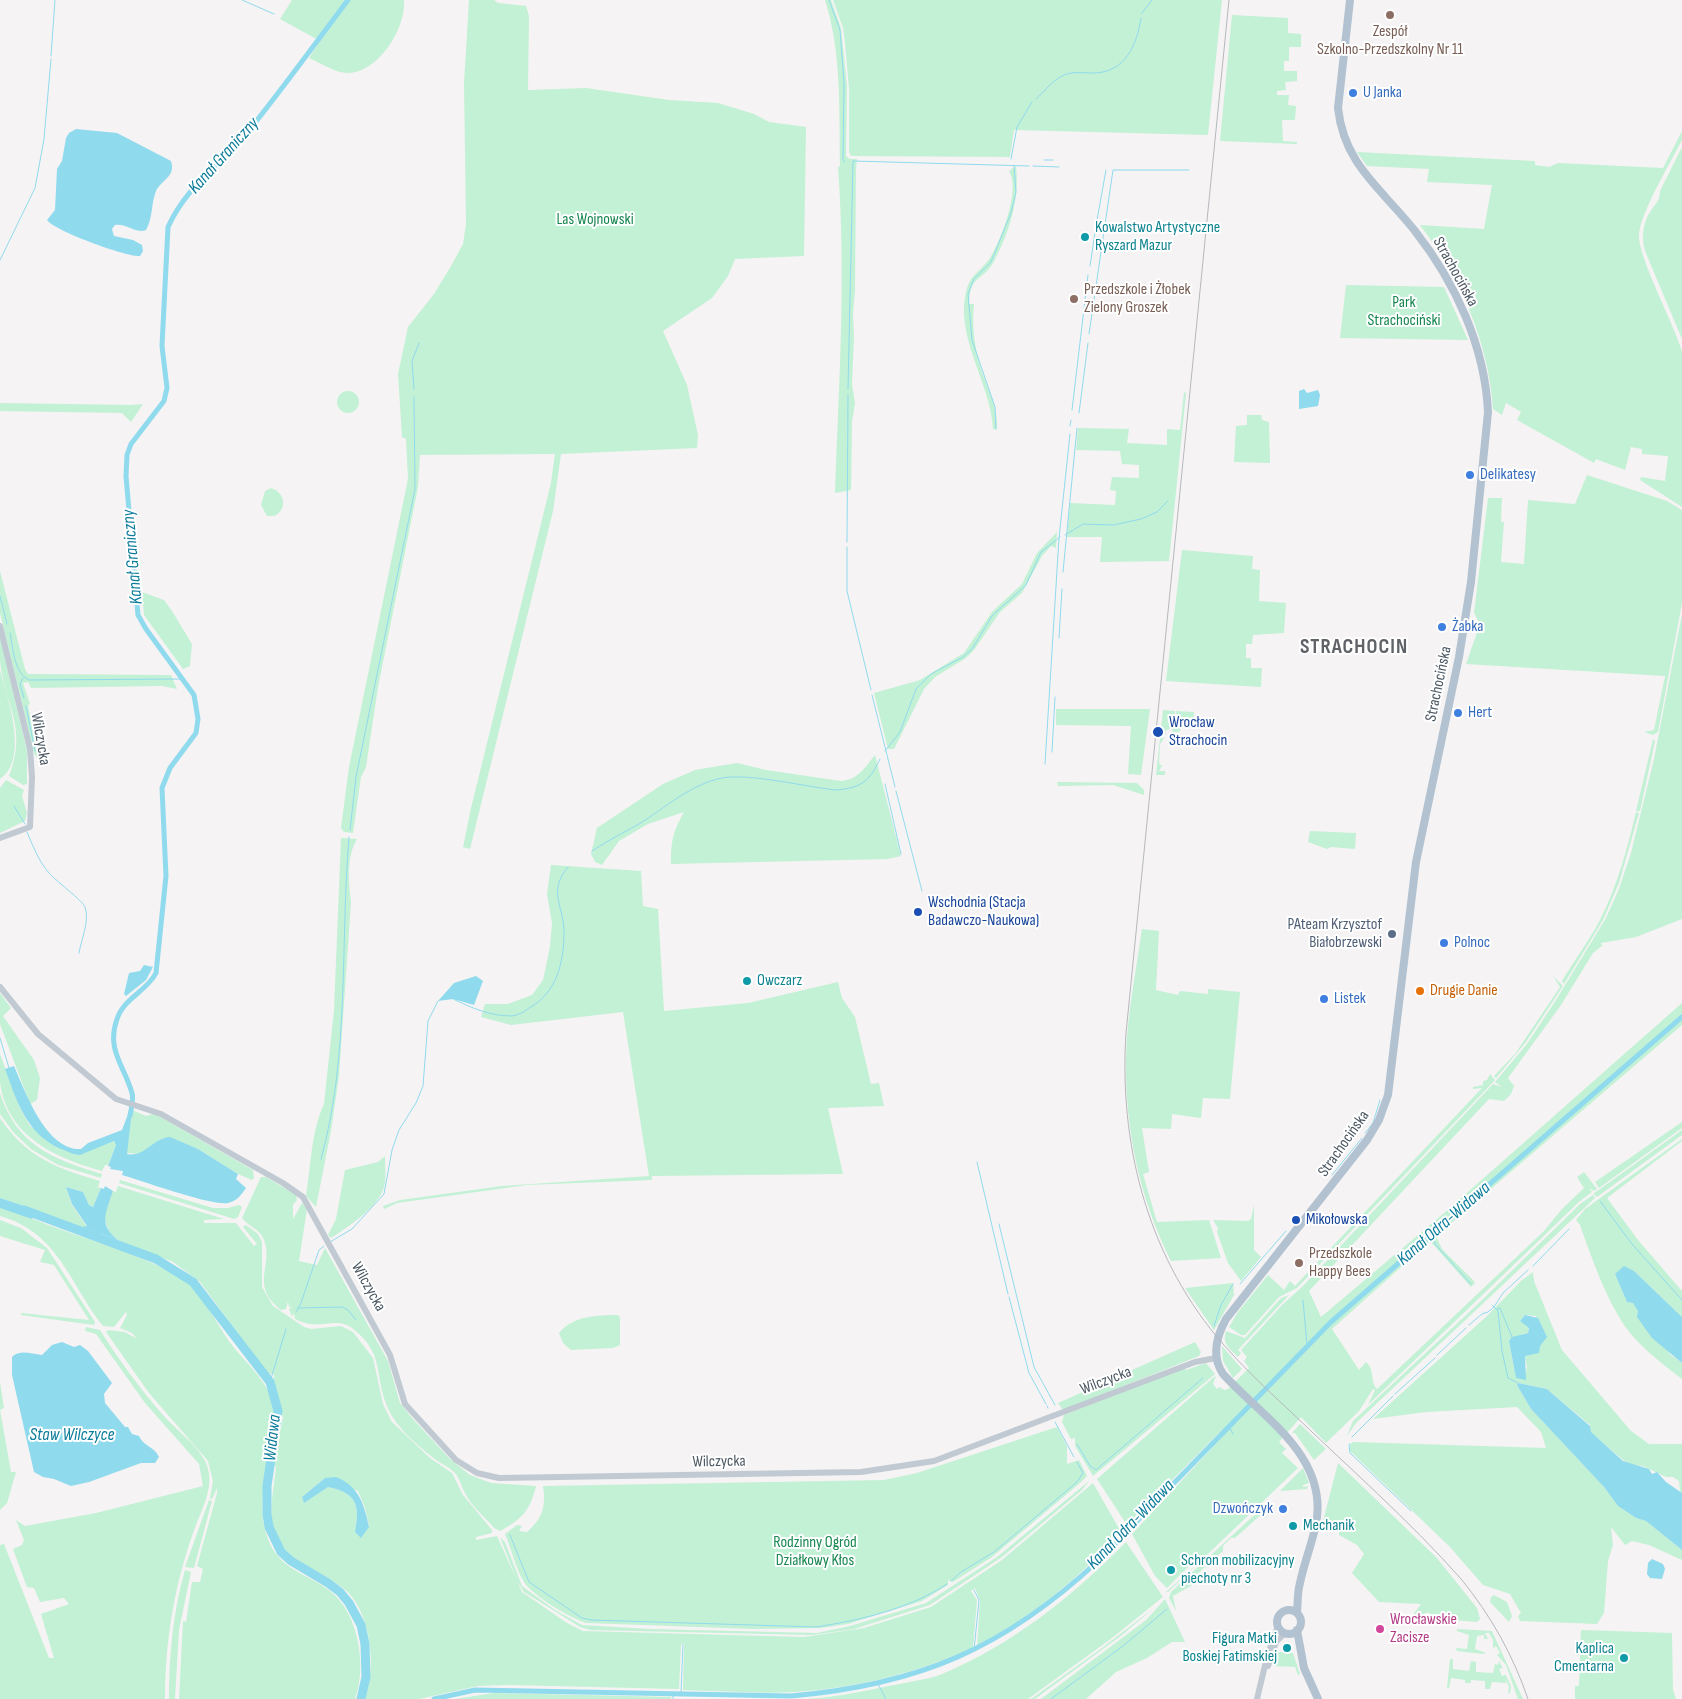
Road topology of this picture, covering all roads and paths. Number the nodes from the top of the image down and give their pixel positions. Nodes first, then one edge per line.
1 (1350, 0) edge
2 (0, 626) edge
3 (0, 838) edge
4 (0, 987) edge
5 (1216, 1358) junction
6 (1293, 1612) junction
7 (1278, 1626) junction
8 (1297, 1630) junction
9 (1287, 1633) junction
10 (1301, 1656) junction
11 (1265, 1671) junction
12 (1257, 1699) edge
13 (1318, 1699) edge

1 - 5 main road, Strachocińska
2 - 3 street, Wilczycka
4 - 5 street, Wilczycka
5 - 6 main road
6 - 7 main road
6 - 8 main road
7 - 9 main road
7 - 11 street
8 - 9 main road
8 - 10 main road
9 - 10 main road
9 - 11 street
10 - 13 main road
11 - 12 street

